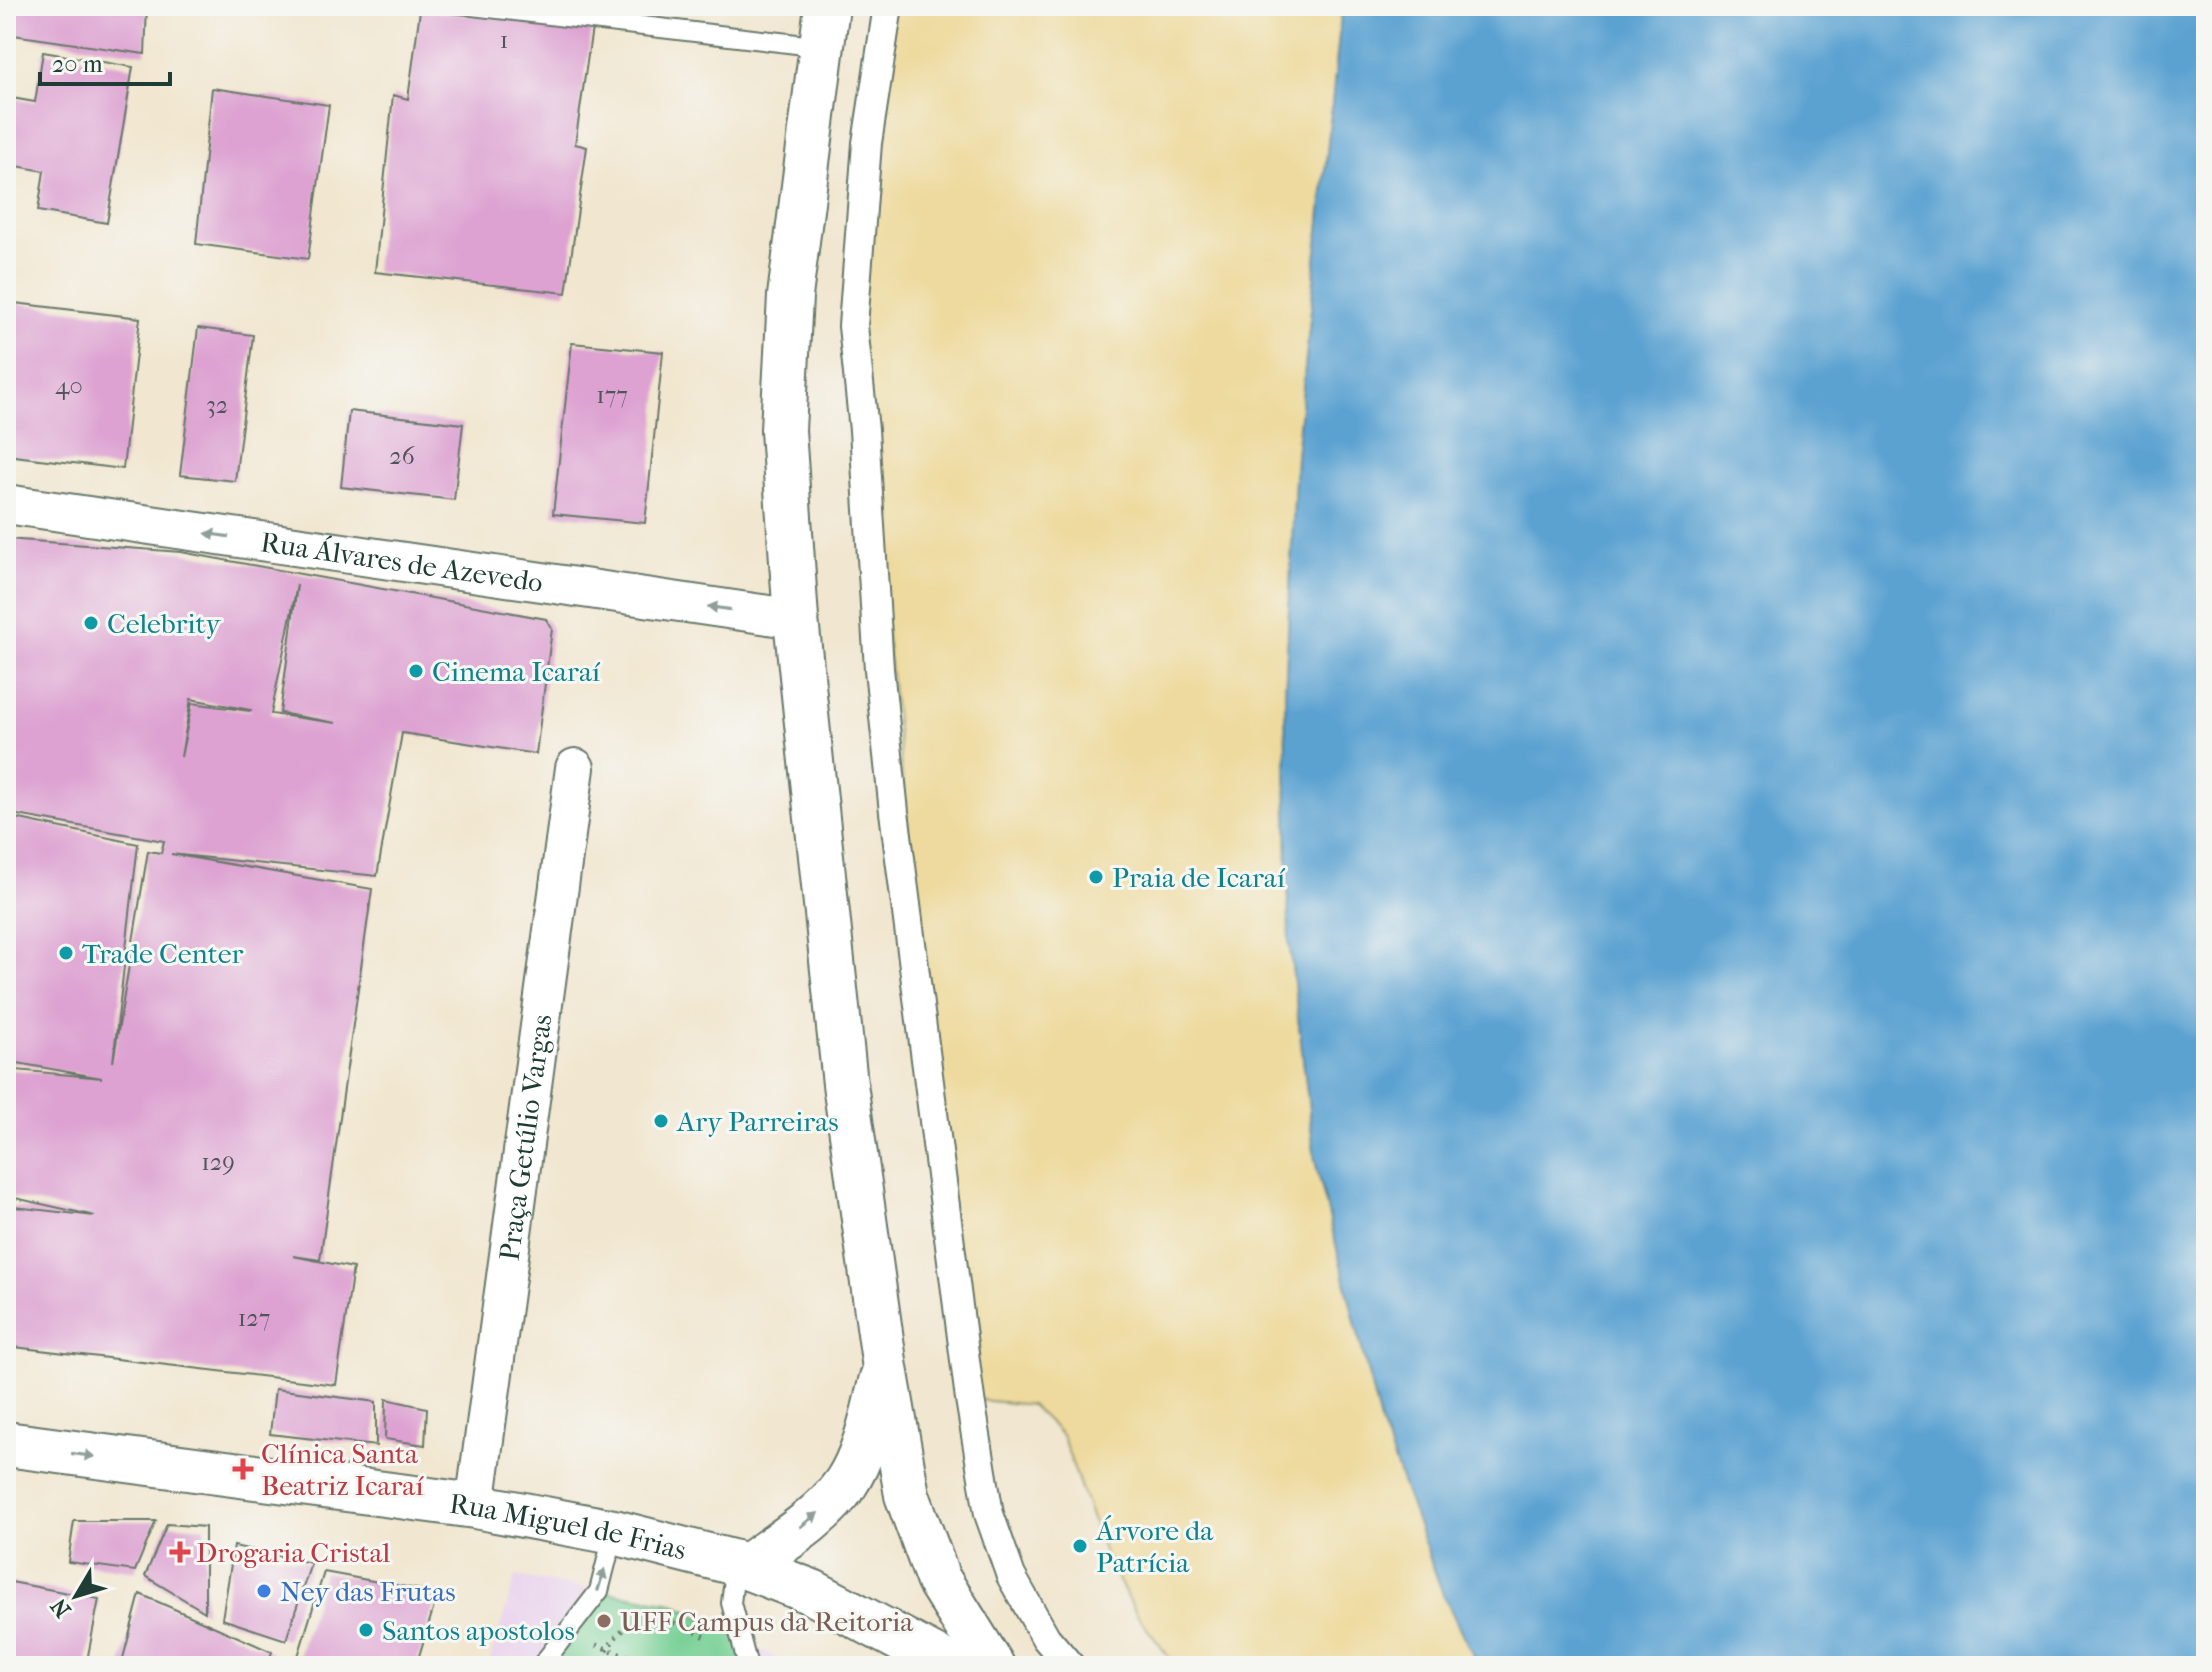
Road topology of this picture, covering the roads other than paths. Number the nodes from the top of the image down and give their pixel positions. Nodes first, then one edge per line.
1 (472, 6) edge
2 (888, 6) edge
3 (825, 26) edge
4 (6, 504) edge
5 (796, 619) junction
6 (575, 768) dead end
7 (885, 1368) junction
8 (6, 1444) edge
9 (475, 1506) junction
10 (614, 1532) junction
11 (741, 1565) junction
12 (541, 1666) edge
13 (748, 1666) edge
14 (951, 1666) edge
15 (992, 1666) edge
16 (1070, 1666) edge

1 - 3 lane
2 - 16 street
3 - 5 main road
5 -> 4 street, Rua Álvares de Azevedo
5 - 7 main road
6 - 9 street, Praça Getúlio Vargas
11 -> 7 main road
7 - 15 main road
8 -> 9 main road, Rua Miguel de Frias
9 - 10 main road, Rua Miguel de Frias
10 - 11 main road, Rua Miguel de Frias
12 -> 10 lane
11 - 13 lane
11 - 14 main road, Rua Miguel de Frias

